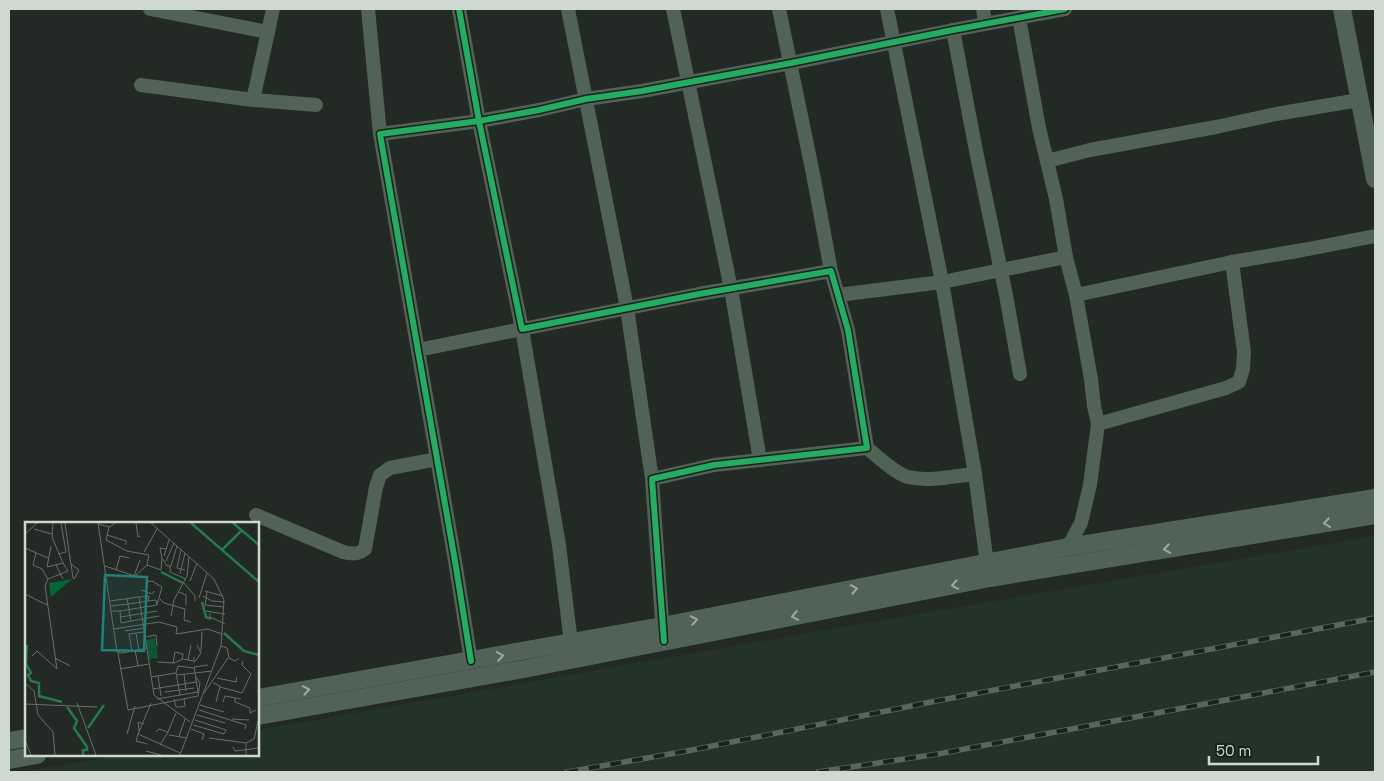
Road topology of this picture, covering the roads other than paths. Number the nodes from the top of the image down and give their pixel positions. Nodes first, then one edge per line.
1 (150, 9) edge
2 (273, 9) edge
3 (368, 9) edge
4 (459, 9) edge
5 (568, 9) edge
6 (673, 9) edge
7 (779, 9) edge
8 (887, 9) edge
9 (983, 9) edge
10 (1065, 9) edge
11 (1342, 9) edge
12 (1020, 18) junction
13 (986, 23) junction
14 (953, 30) junction
15 (268, 32) junction
16 (894, 42) junction
17 (791, 63) junction
18 (688, 82) junction
19 (141, 85) dead end
20 (586, 99) junction
21 (253, 100) junction
22 (1360, 100) junction
23 (316, 105) dead end
24 (479, 121) junction
25 (380, 134) junction
26 (1047, 161) junction
27 (1374, 170) edge
28 (1375, 236) edge
29 (1066, 257) junction
30 (1232, 262) junction
31 (1000, 270) junction
32 (831, 271) junction
33 (942, 282) junction
34 (731, 289) junction
35 (1076, 295) junction
36 (838, 296) junction
37 (627, 308) junction
38 (522, 328) junction
39 (418, 350) junction
40 (1020, 374) dead end
41 (1098, 424) junction
42 (867, 448) junction
43 (438, 459) junction
44 (760, 460) junction
45 (975, 474) junction
46 (652, 479) junction
47 (1375, 498) edge
48 (256, 515) dead end
49 (1375, 515) edge
50 (1068, 547) junction
51 (988, 571) junction
52 (663, 634) junction
53 (571, 643) junction
54 (471, 661) junction
55 (259, 698) edge
56 (259, 716) edge
57 (25, 738) edge
58 (9, 741) edge
59 (31, 756) edge
60 (9, 760) edge

1 - 15 street
2 - 15 street
3 - 25 street
4 - 24 street
5 - 20 street
6 - 18 street
7 - 17 street
8 - 16 street
9 - 13 street
10 - 12 street
11 - 22 street
12 - 13 street
12 - 26 street
13 - 14 street
14 - 16 street
14 - 31 street
15 - 21 street
16 - 17 street
16 - 33 street
17 - 18 street
17 - 32 street
18 - 20 street
18 - 34 street
19 - 21 street
20 - 24 street
20 - 37 street
21 - 23 street
22 - 26 street
22 - 27 street
24 - 25 street
24 - 38 street
25 - 39 street
26 - 29 street
28 - 30 street
29 - 31 street
29 - 35 street
30 - 35 street
30 - 41 street
31 - 33 street
31 - 40 street
32 - 34 street
32 - 36 street
33 - 36 street
33 - 45 street
34 - 37 street
34 - 44 street
35 - 41 street
36 - 42 street
37 - 38 street
37 - 46 street
38 - 39 street
38 - 53 street
39 - 43 street
41 - 50 street
42 - 44 street
42 - 45 street
43 - 48 street
43 - 54 street
44 - 46 street
45 - 51 street
46 - 52 street
47 - 50 street
49 -> 51 street
50 - 51 street
51 - 52 street
52 - 53 street
52 - 56 street
54 -> 53 street
55 -> 54 street
57 - 58 street
59 - 60 street

